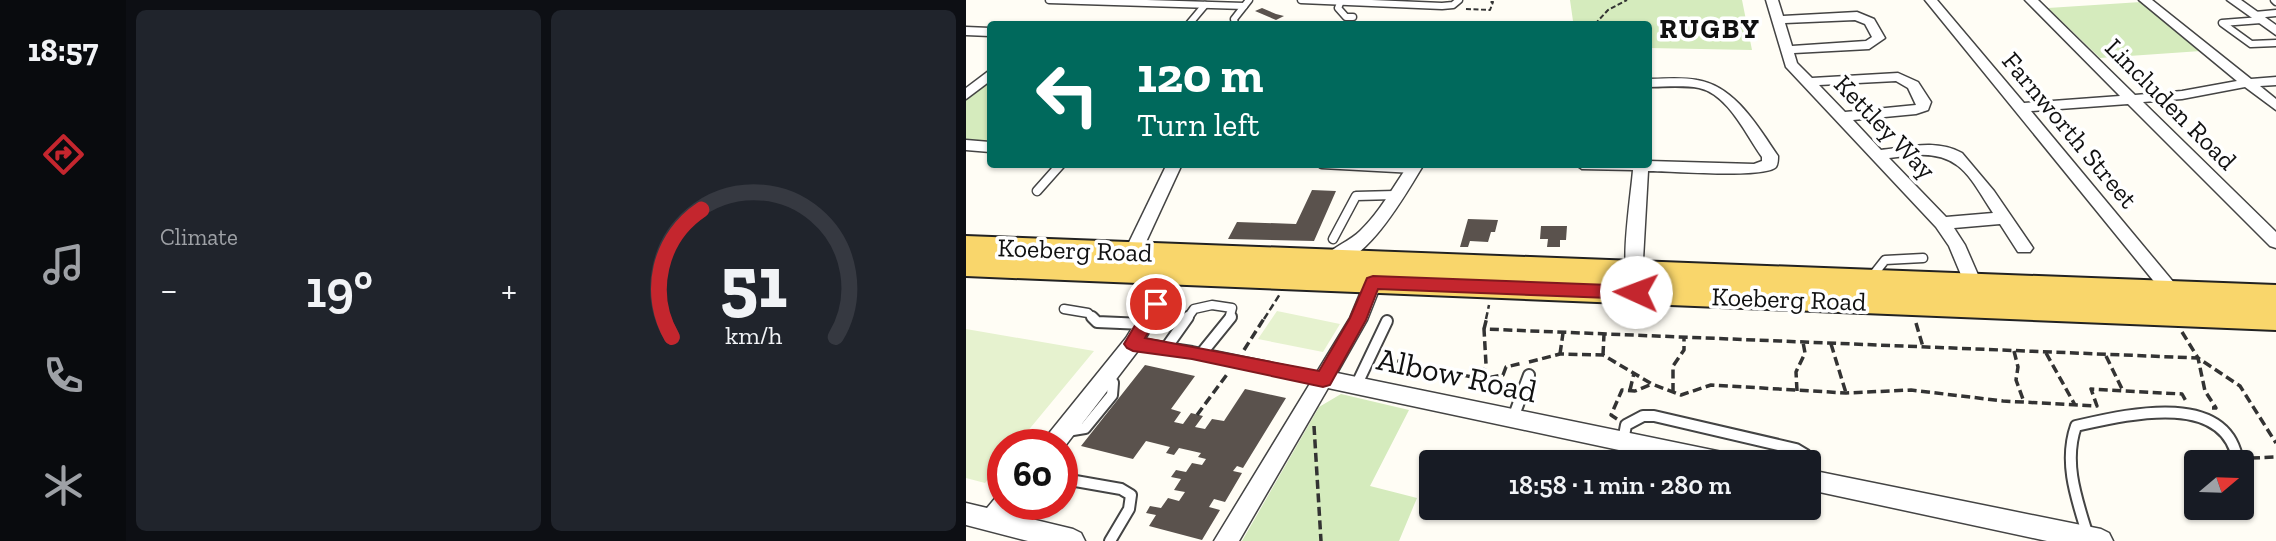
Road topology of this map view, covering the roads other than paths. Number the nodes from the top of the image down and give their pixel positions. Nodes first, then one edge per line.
1 (1049, 0) edge
2 (1301, 0) edge
3 (1459, 0) edge
4 (1772, 0) edge
5 (1931, 0) edge
6 (2031, 0) edge
7 (2145, 0) edge
8 (2233, 0) edge
9 (1129, 1) edge
10 (1341, 1) edge
11 (1362, 1) edge
12 (1247, 3) edge
13 (1205, 5) junction
14 (2276, 13) edge
15 (1353, 17) dead end
16 (2258, 18) junction
17 (1777, 20) junction
18 (1192, 21) edge
19 (1234, 21) edge
20 (966, 31) edge
21 (2276, 31) edge
22 (987, 32) edge
23 (2276, 43) edge
24 (1786, 50) junction
25 (982, 81) edge
26 (2276, 81) edge
27 (1809, 82) junction
28 (1652, 83) edge
29 (2247, 83) junction
30 (966, 95) edge
31 (2132, 99) junction
32 (2276, 106) edge
33 (2020, 108) junction
34 (1841, 117) junction
35 (966, 145) edge
36 (987, 147) edge
37 (1879, 155) junction
38 (1652, 166) edge
39 (1057, 168) edge
40 (1173, 168) edge
41 (1415, 168) edge
42 (1641, 168) edge
43 (1037, 191) dead end
44 (1395, 195) junction
45 (2002, 218) junction
46 (1942, 223) junction
47 (2276, 242) edge
48 (966, 246) edge
49 (2024, 248) dead end
50 (1330, 249) junction
51 (1923, 258) dead end
52 (1371, 262) junction
53 (1128, 263) junction
54 (966, 266) edge
55 (1869, 280) junction
56 (1636, 282) junction
57 (1973, 284) junction
58 (2171, 290) junction
59 (2276, 296) edge
60 (1156, 304) dead end
61 (1064, 309) dead end
62 (2276, 318) edge
63 (1387, 321) dead end
64 (1144, 324) junction
65 (1133, 344) junction
66 (1166, 348) junction
67 (1201, 354) junction
68 (1529, 374) dead end
69 (1323, 379) junction
70 (1356, 386) junction
71 (1513, 418) junction
72 (1065, 429) edge
73 (1623, 441) junction
74 (1665, 450) edge
75 (1798, 450) edge
76 (2236, 450) edge
77 (1821, 475) edge
78 (1078, 481) edge
79 (987, 513) edge
80 (966, 514) edge
81 (1019, 520) edge
82 (2095, 540) edge
83 (1073, 541) edge
84 (1110, 541) edge
85 (1226, 541) edge

1 - 9 lane
2 - 10 lane
3 - 11 lane
4 - 17 street, Kettley Way
5 - 33 street, Farnworth Street
6 - 31 street, Lincluden Road
7 - 29 street
8 - 16 street
9 - 13 lane
10 - 11 lane
10 - 15 lane
12 - 13 lane
12 - 19 lane
13 - 18 lane
14 - 16 lane
16 - 21 street
16 - 23 lane
17 - 24 street, Kettley Way
17 - 24 street
20 - 22 street
24 - 27 street, Kettley Way
25 - 30 street
26 - 29 street
27 - 34 street, Kettley Way
27 - 34 street
28 - 38 street
29 - 31 street
29 - 32 street
31 - 33 street
31 - 47 street, Lincluden Road
33 - 58 street, Farnworth Street
34 - 37 street, Kettley Way
35 - 36 street
37 - 45 street
37 - 46 street, Kettley Way
39 - 43 lane
40 - 53 street
41 - 44 street
42 - 56 street
44 - 50 lane
44 - 52 street
45 - 46 street
45 - 49 street
46 - 57 street, Kettley Way
48 - 53 main road, Koeberg Road
50 - 52 main road, Koeberg Road
50 - 53 main road, Koeberg Road
51 - 55 lane
52 - 53 main road, Koeberg Road
52 - 56 main road, Koeberg Road
52 - 69 street
53 - 54 main road, Koeberg Road
55 - 56 main road, Koeberg Road
55 - 57 main road, Koeberg Road
56 - 62 main road, Koeberg Road
57 - 58 main road, Koeberg Road
58 - 59 main road, Koeberg Road
60 - 64 street
61 - 64 lane
63 - 70 lane
64 - 65 street
65 - 66 lane
65 - 72 street
66 - 67 lane
66 - 67 lane
67 - 69 lane
68 - 71 lane
69 - 70 street, Albow Road
69 - 85 street
70 - 71 street, Albow Road
71 - 73 street, Albow Road
73 - 74 street, Albow Road
73 - 75 lane
76 - 82 lane
77 - 82 street
78 - 84 lane
79 - 80 street
81 - 83 street

